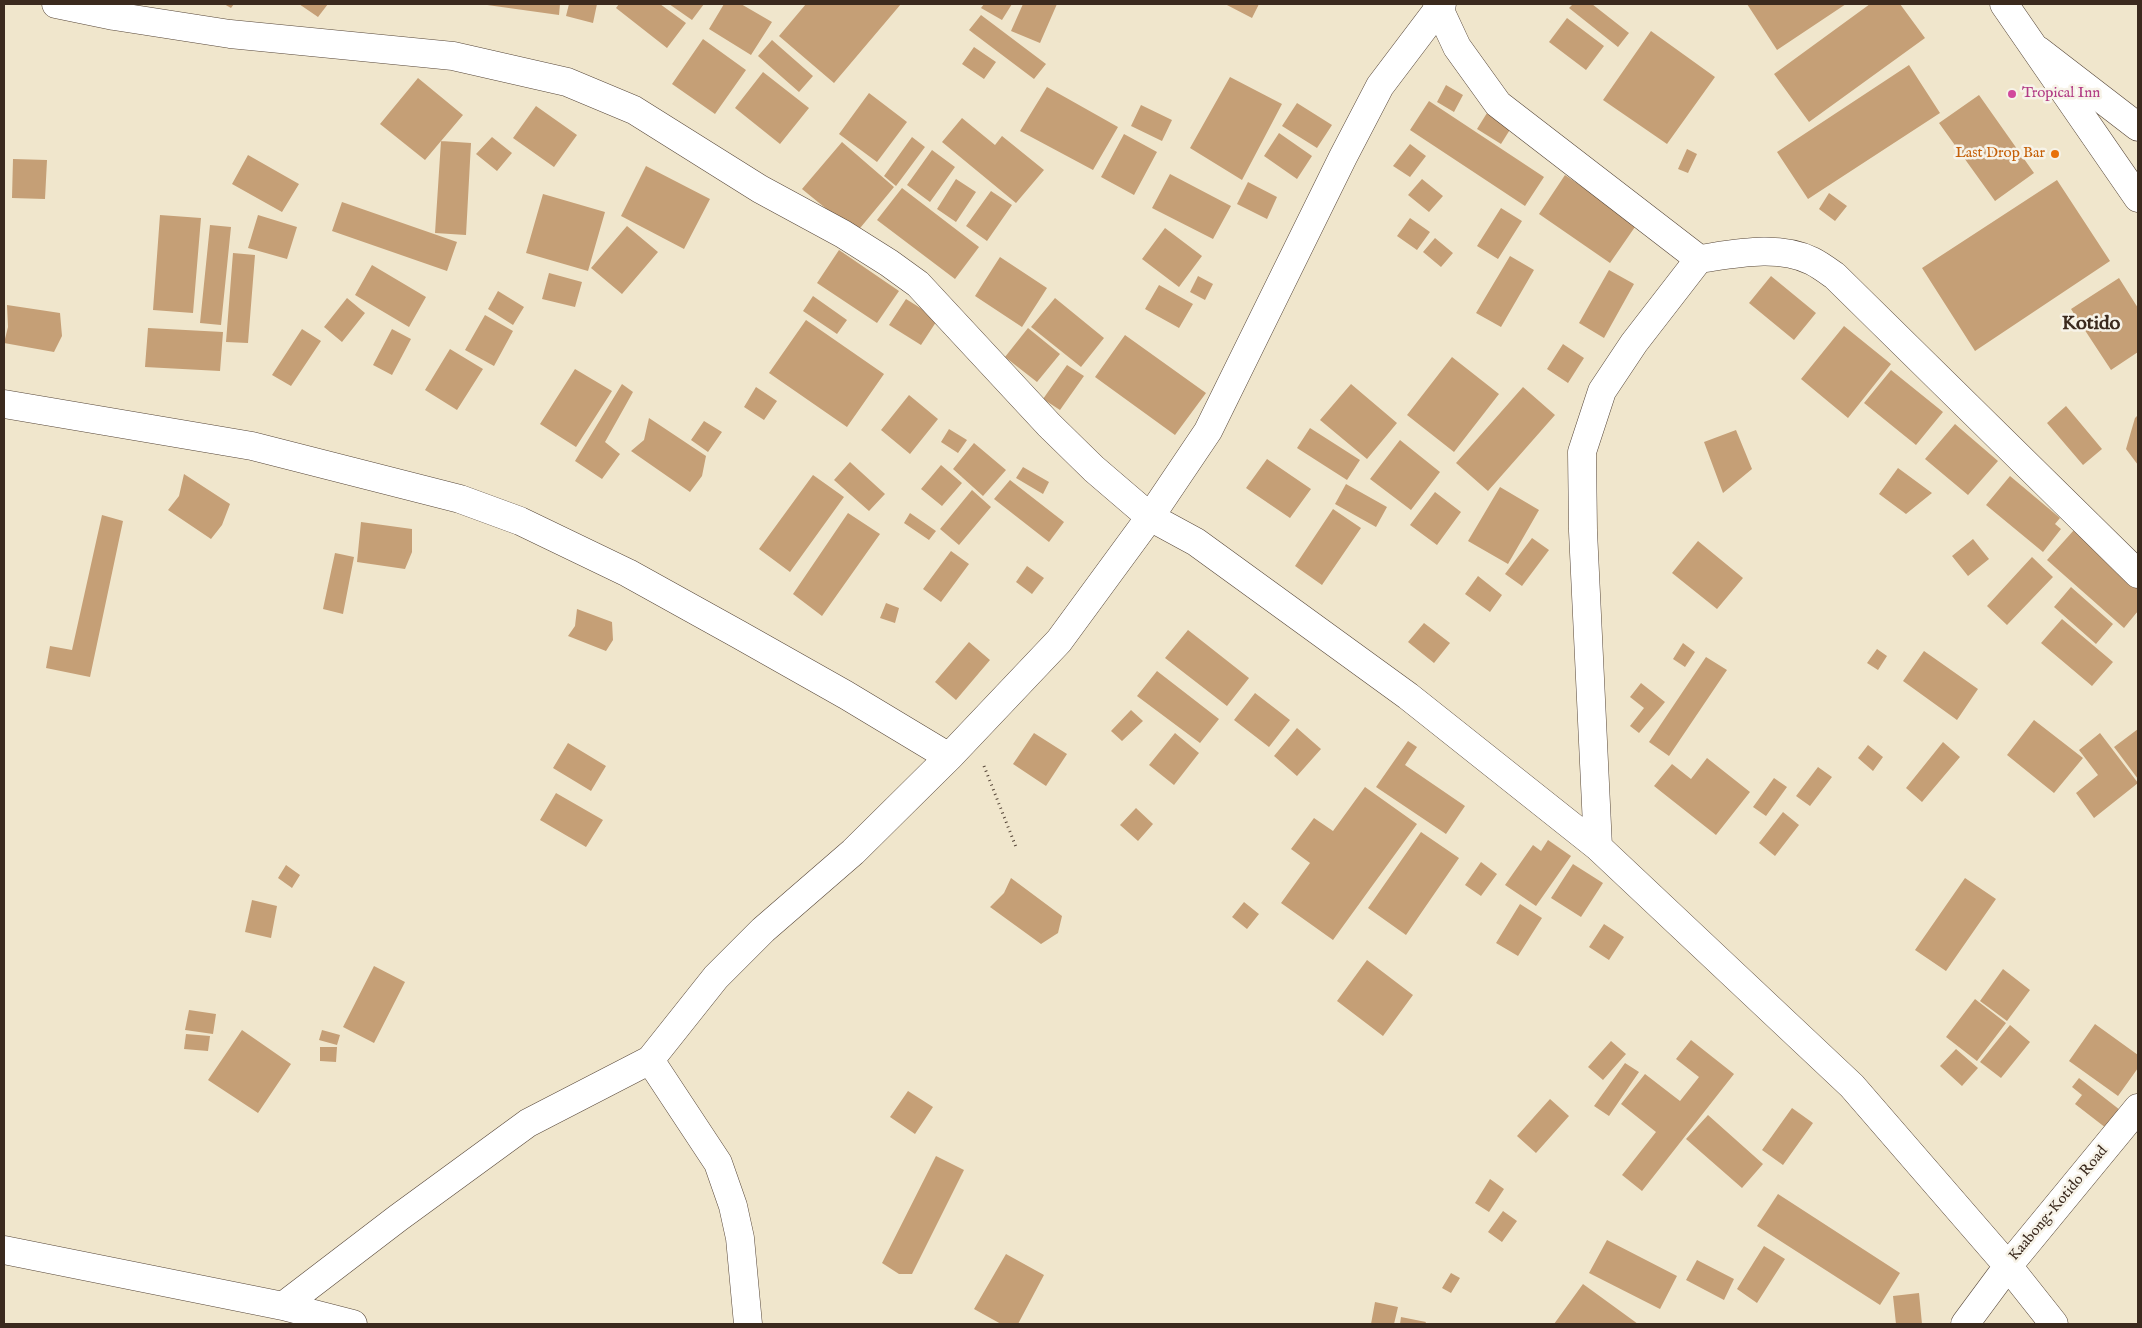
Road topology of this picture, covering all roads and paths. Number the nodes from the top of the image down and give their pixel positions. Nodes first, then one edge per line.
1 (56, 4) edge
2 (2004, 4) edge
3 (1439, 6) edge
4 (2034, 46) junction
5 (2138, 127) edge
6 (2138, 198) edge
7 (1699, 259) junction
8 (4, 404) edge
9 (1150, 517) junction
10 (2138, 574) edge
11 (973, 732) junction
12 (949, 757) junction
13 (1016, 847) dead end
14 (1598, 848) junction
15 (650, 1060) junction
16 (2138, 1108) edge
17 (4, 1250) edge
18 (2008, 1266) junction
19 (283, 1306) junction
20 (353, 1324) edge
21 (748, 1324) edge
22 (1965, 1324) edge
23 (2054, 1324) edge

1 - 9 street
2 - 4 street
3 - 7 street
3 - 9 street
4 - 5 street
4 - 6 street
7 - 10 street
7 - 14 street
8 - 12 street
9 - 11 street
9 - 14 street
11 - 12 street
11 - 13 path
12 - 15 street
14 - 18 street
15 - 19 street
15 - 21 street
16 - 18 street, Kaabong-Kotido Road
17 - 19 street
18 - 22 street
18 - 23 street, Kaabong-Kotido Road
19 - 20 street

